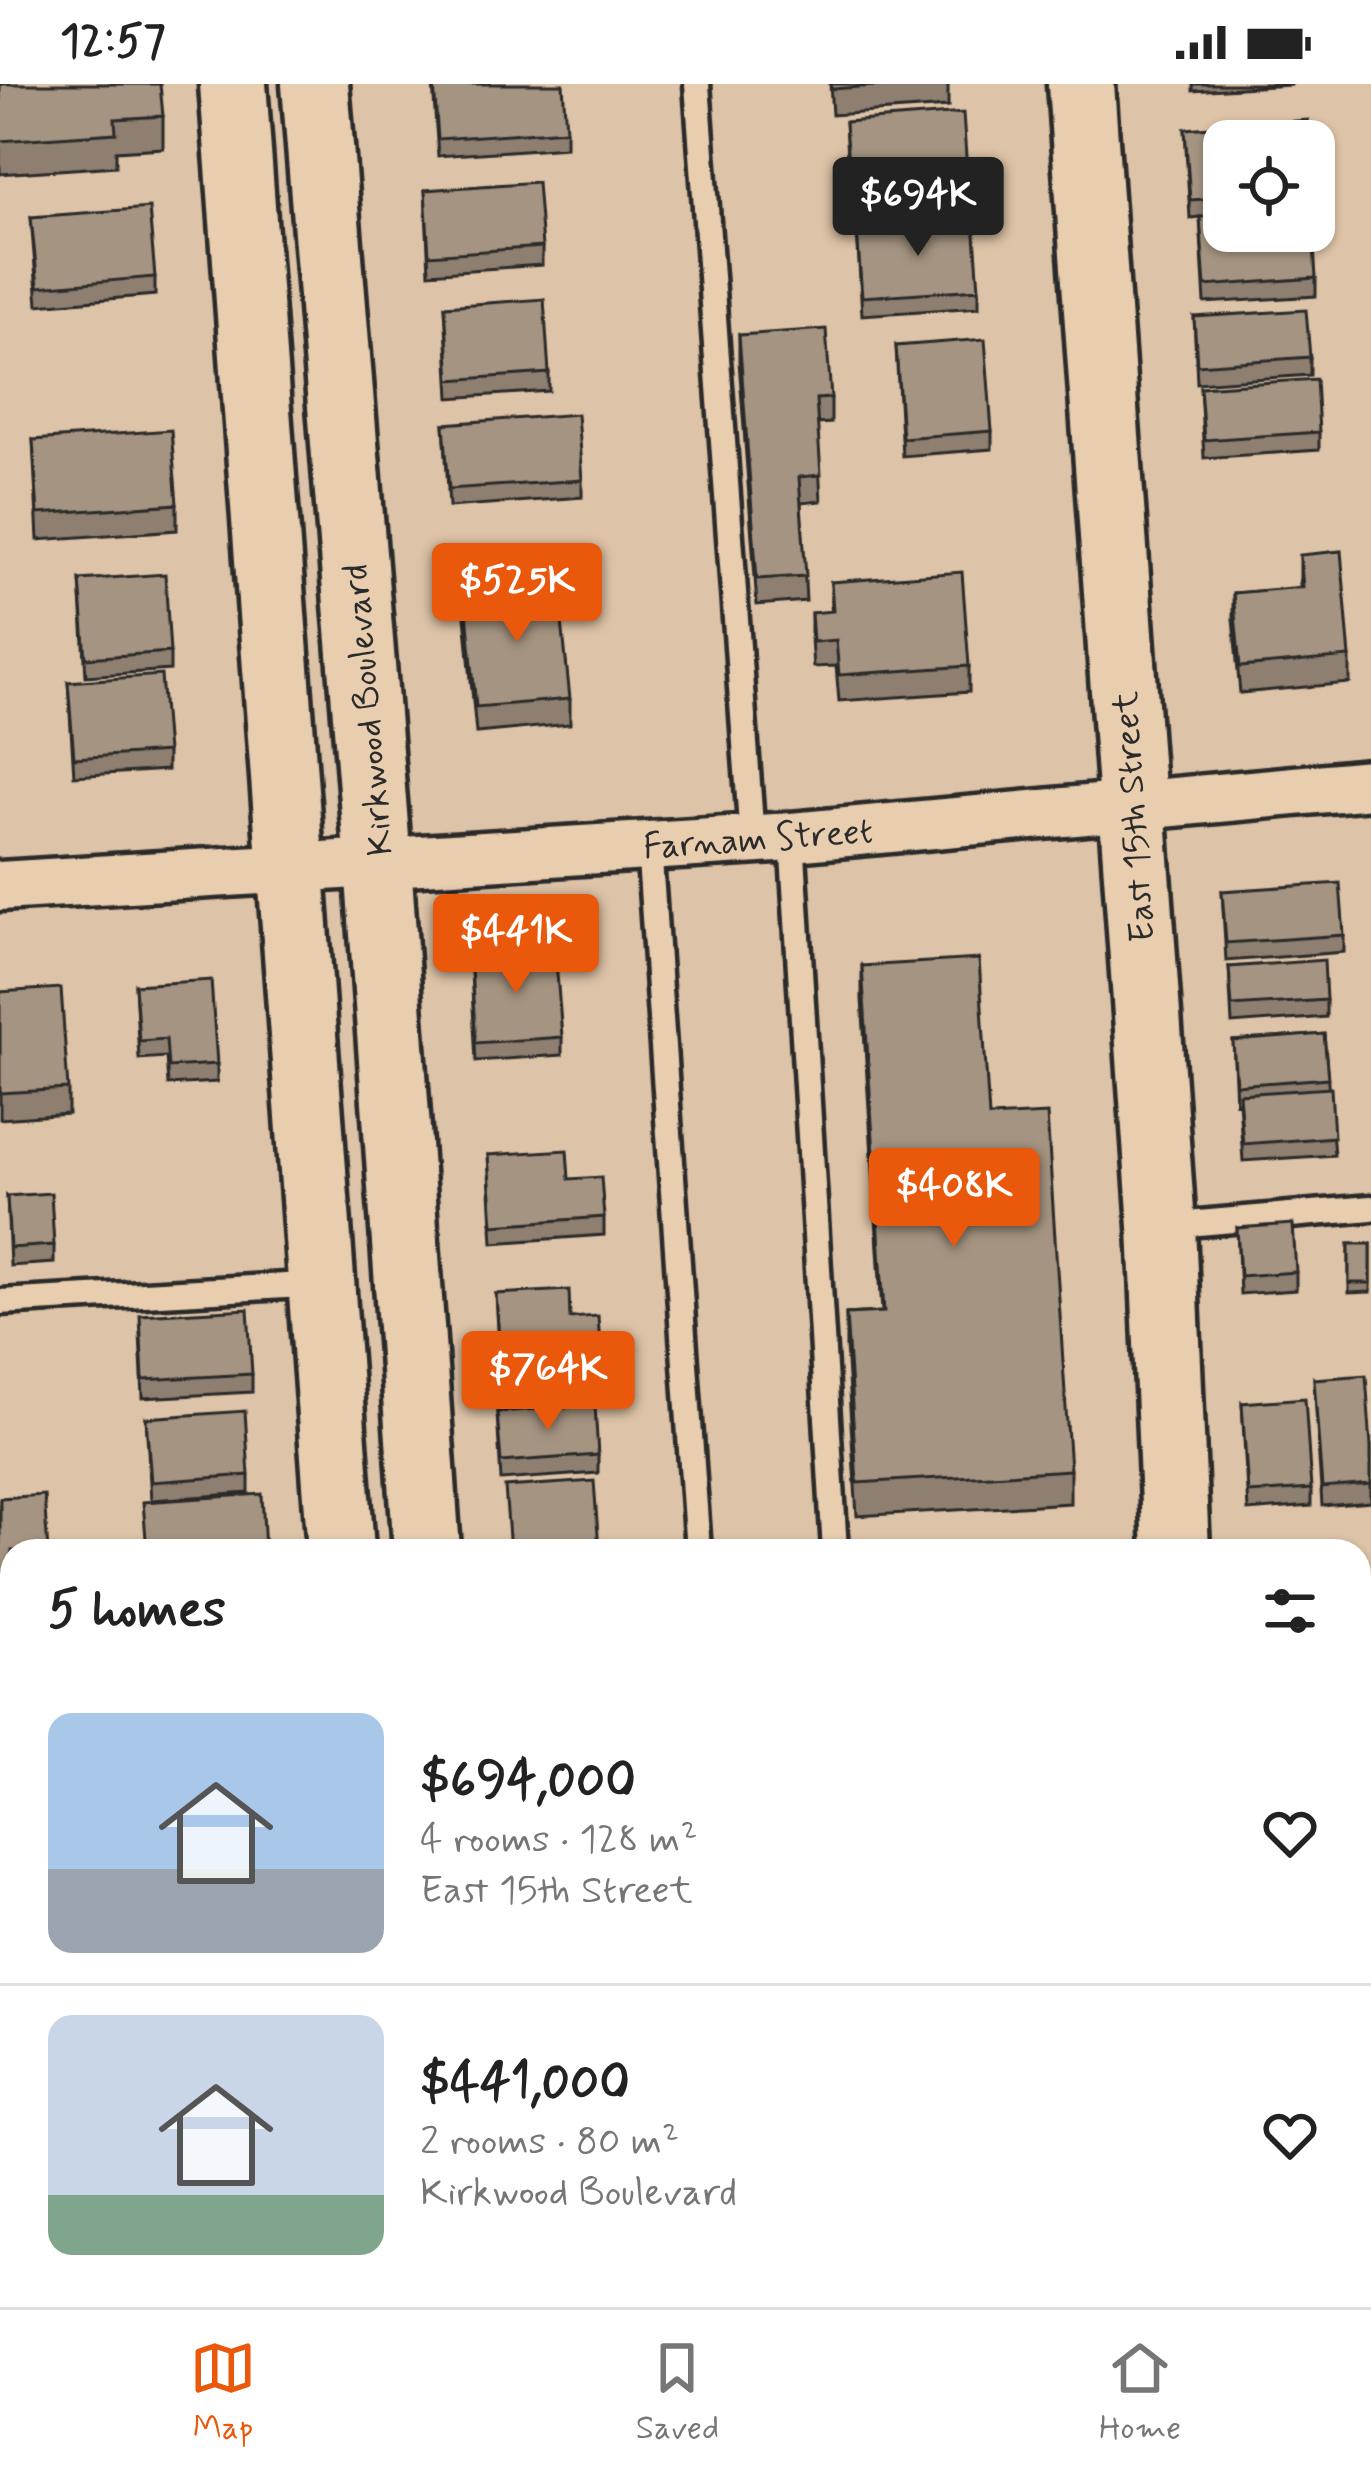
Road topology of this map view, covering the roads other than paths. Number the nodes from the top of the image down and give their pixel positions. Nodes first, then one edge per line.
1 (233, 84) edge
2 (315, 84) edge
3 (697, 84) edge
4 (1082, 84) edge
5 (1371, 784) edge
6 (1131, 804) junction
7 (772, 838) junction
8 (649, 845) junction
9 (379, 862) junction
10 (292, 868) junction
11 (0, 886) edge
12 (1371, 1208) edge
13 (1162, 1226) junction
14 (322, 1284) junction
15 (0, 1302) edge
16 (340, 1539) edge
17 (426, 1539) edge
18 (697, 1539) edge
19 (834, 1539) edge
20 (1175, 1539) edge

1 - 10 street
2 - 9 street, Kirkwood Boulevard
3 - 7 lane
4 - 6 street, East 15th Street
5 - 6 street, Farnam Street
6 - 7 street, Farnam Street
6 - 13 street, East 15th Street
7 - 8 street, Farnam Street
7 - 19 lane
8 - 9 street, Farnam Street
8 - 18 lane
9 - 10 street, Farnam Street
9 - 17 street, Kirkwood Boulevard
10 - 11 street, Farnam Street
10 - 14 street
12 - 13 lane
13 - 20 street, East 15th Street
14 - 15 lane
14 - 16 street

